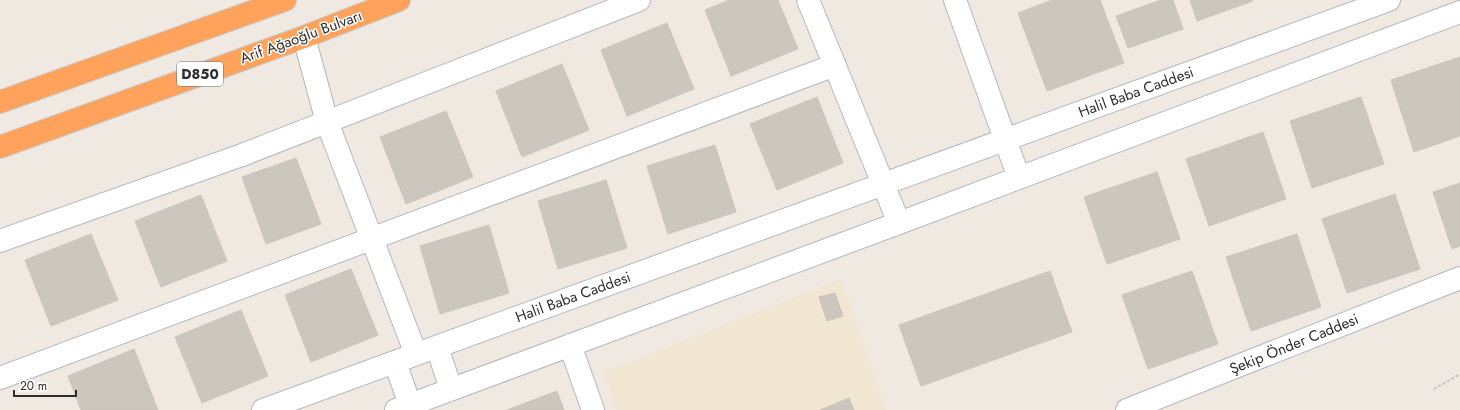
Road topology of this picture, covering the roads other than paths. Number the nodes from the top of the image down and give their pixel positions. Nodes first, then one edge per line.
1 (285, 0) edge
2 (399, 0) edge
3 (639, 0) edge
4 (808, 0) edge
5 (955, 0) edge
6 (1389, 0) edge
7 (1460, 12) edge
8 (304, 37) junction
9 (835, 65) junction
10 (0, 102) edge
11 (327, 122) junction
12 (1005, 140) junction
13 (0, 147) edge
14 (1019, 178) junction
15 (883, 184) junction
16 (899, 222) junction
17 (372, 239) junction
18 (0, 241) edge
19 (1460, 278) edge
20 (570, 345) junction
21 (437, 347) junction
22 (416, 354) junction
23 (395, 362) junction
24 (0, 378) edge
25 (451, 389) junction
26 (414, 406) edge
27 (263, 410) edge
28 (593, 410) edge
29 (1128, 410) edge

1 - 10 highway, D850
2 - 8 highway, Arif Ağaoğlu Bulvarı / D850
3 - 11 street
4 - 9 street
5 - 12 street
6 - 12 street, Halil Baba Caddesi
7 - 14 street
8 - 11 street
8 - 13 highway, Arif Ağaoğlu Bulvarı / D850
9 - 15 street
9 - 17 street
11 - 17 street
11 - 18 street
12 - 14 street
12 - 15 street, Halil Baba Caddesi
14 - 16 street
15 - 16 street
15 - 21 street, Halil Baba Caddesi
16 - 20 street
17 - 22 street
17 - 24 street
19 - 29 street, Şekip Önder Caddesi
20 - 25 street
20 - 28 street
21 - 22 street, Halil Baba Caddesi
21 - 25 street
22 - 23 street, Halil Baba Caddesi
23 - 26 street
23 - 27 street, Halil Baba Caddesi
25 - 26 street

